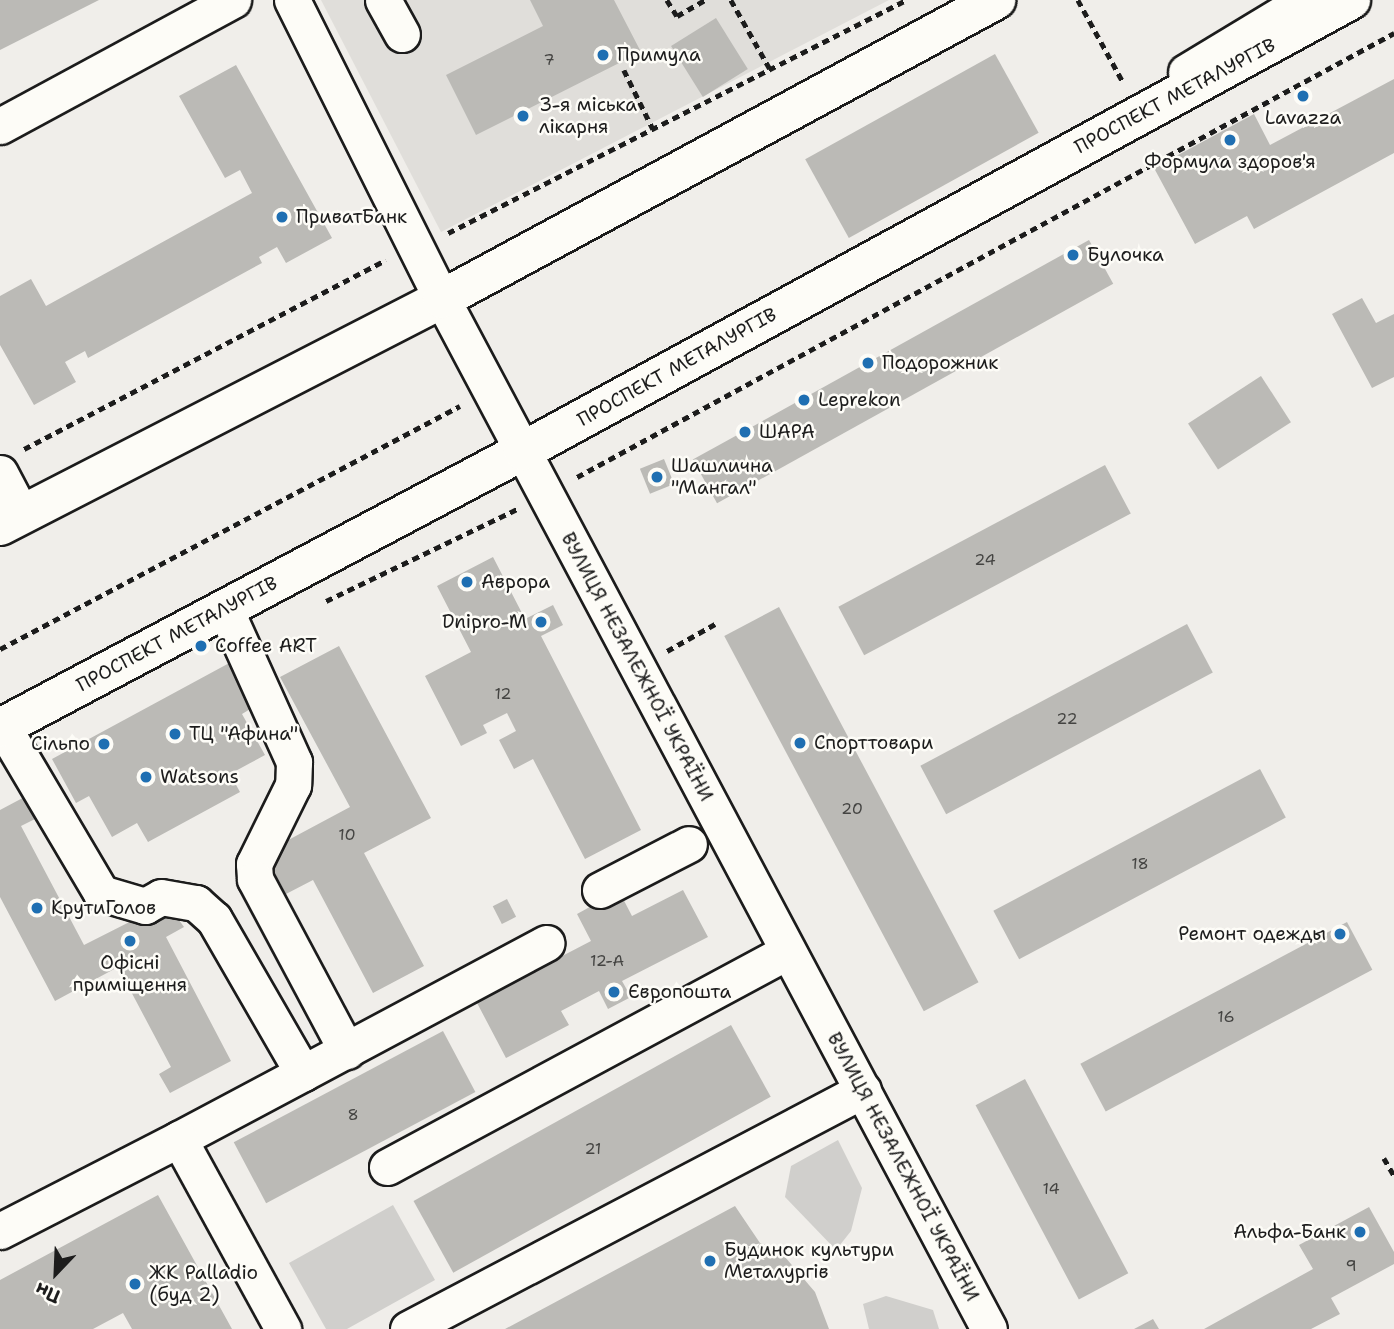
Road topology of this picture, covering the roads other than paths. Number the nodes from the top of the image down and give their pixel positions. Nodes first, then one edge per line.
1 (233, 0) edge
2 (292, 0) edge
3 (383, 0) edge
4 (996, 0) edge
5 (1305, 0) edge
6 (1351, 0) edge
7 (402, 34) dead end
8 (1135, 98) junction
9 (0, 126) edge
10 (442, 299) junction
11 (523, 451) junction
12 (6, 464) edge
13 (11, 520) edge
14 (225, 609) junction
15 (1, 728) edge
16 (689, 844) dead end
17 (600, 890) dead end
18 (546, 943) dead end
19 (788, 951) junction
20 (347, 1051) junction
21 (303, 1073) junction
22 (863, 1090) junction
23 (178, 1139) junction
24 (387, 1167) dead end
25 (0, 1231) edge
26 (412, 1328) edge
27 (282, 1329) edge
28 (989, 1329) edge

1 - 9 street
2 - 10 street, ВУЛИЦЯ НЕЗАЛЕЖНОЇ УКРАЇНИ
3 - 7 street
4 - 10 main road
5 - 8 street
6 - 8 main road, ПРОСПЕКТ МЕТАЛУРГІВ
8 - 11 main road, ПРОСПЕКТ МЕТАЛУРГІВ
10 - 11 street, ВУЛИЦЯ НЕЗАЛЕЖНОЇ УКРАЇНИ
10 - 13 main road
11 - 14 main road, ПРОСПЕКТ МЕТАЛУРГІВ
11 - 19 street, ВУЛИЦЯ НЕЗАЛЕЖНОЇ УКРАЇНИ
12 - 13 street
14 - 15 main road, ПРОСПЕКТ МЕТАЛУРГІВ
14 - 20 street
15 - 21 street
16 - 17 street
18 - 20 street
19 - 22 street, ВУЛИЦЯ НЕЗАЛЕЖНОЇ УКРАЇНИ
19 - 24 street
20 - 21 street
21 - 23 street
22 - 26 street
22 - 28 street, ВУЛИЦЯ НЕЗАЛЕЖНОЇ УКРАЇНИ
23 - 25 street
23 - 27 street

